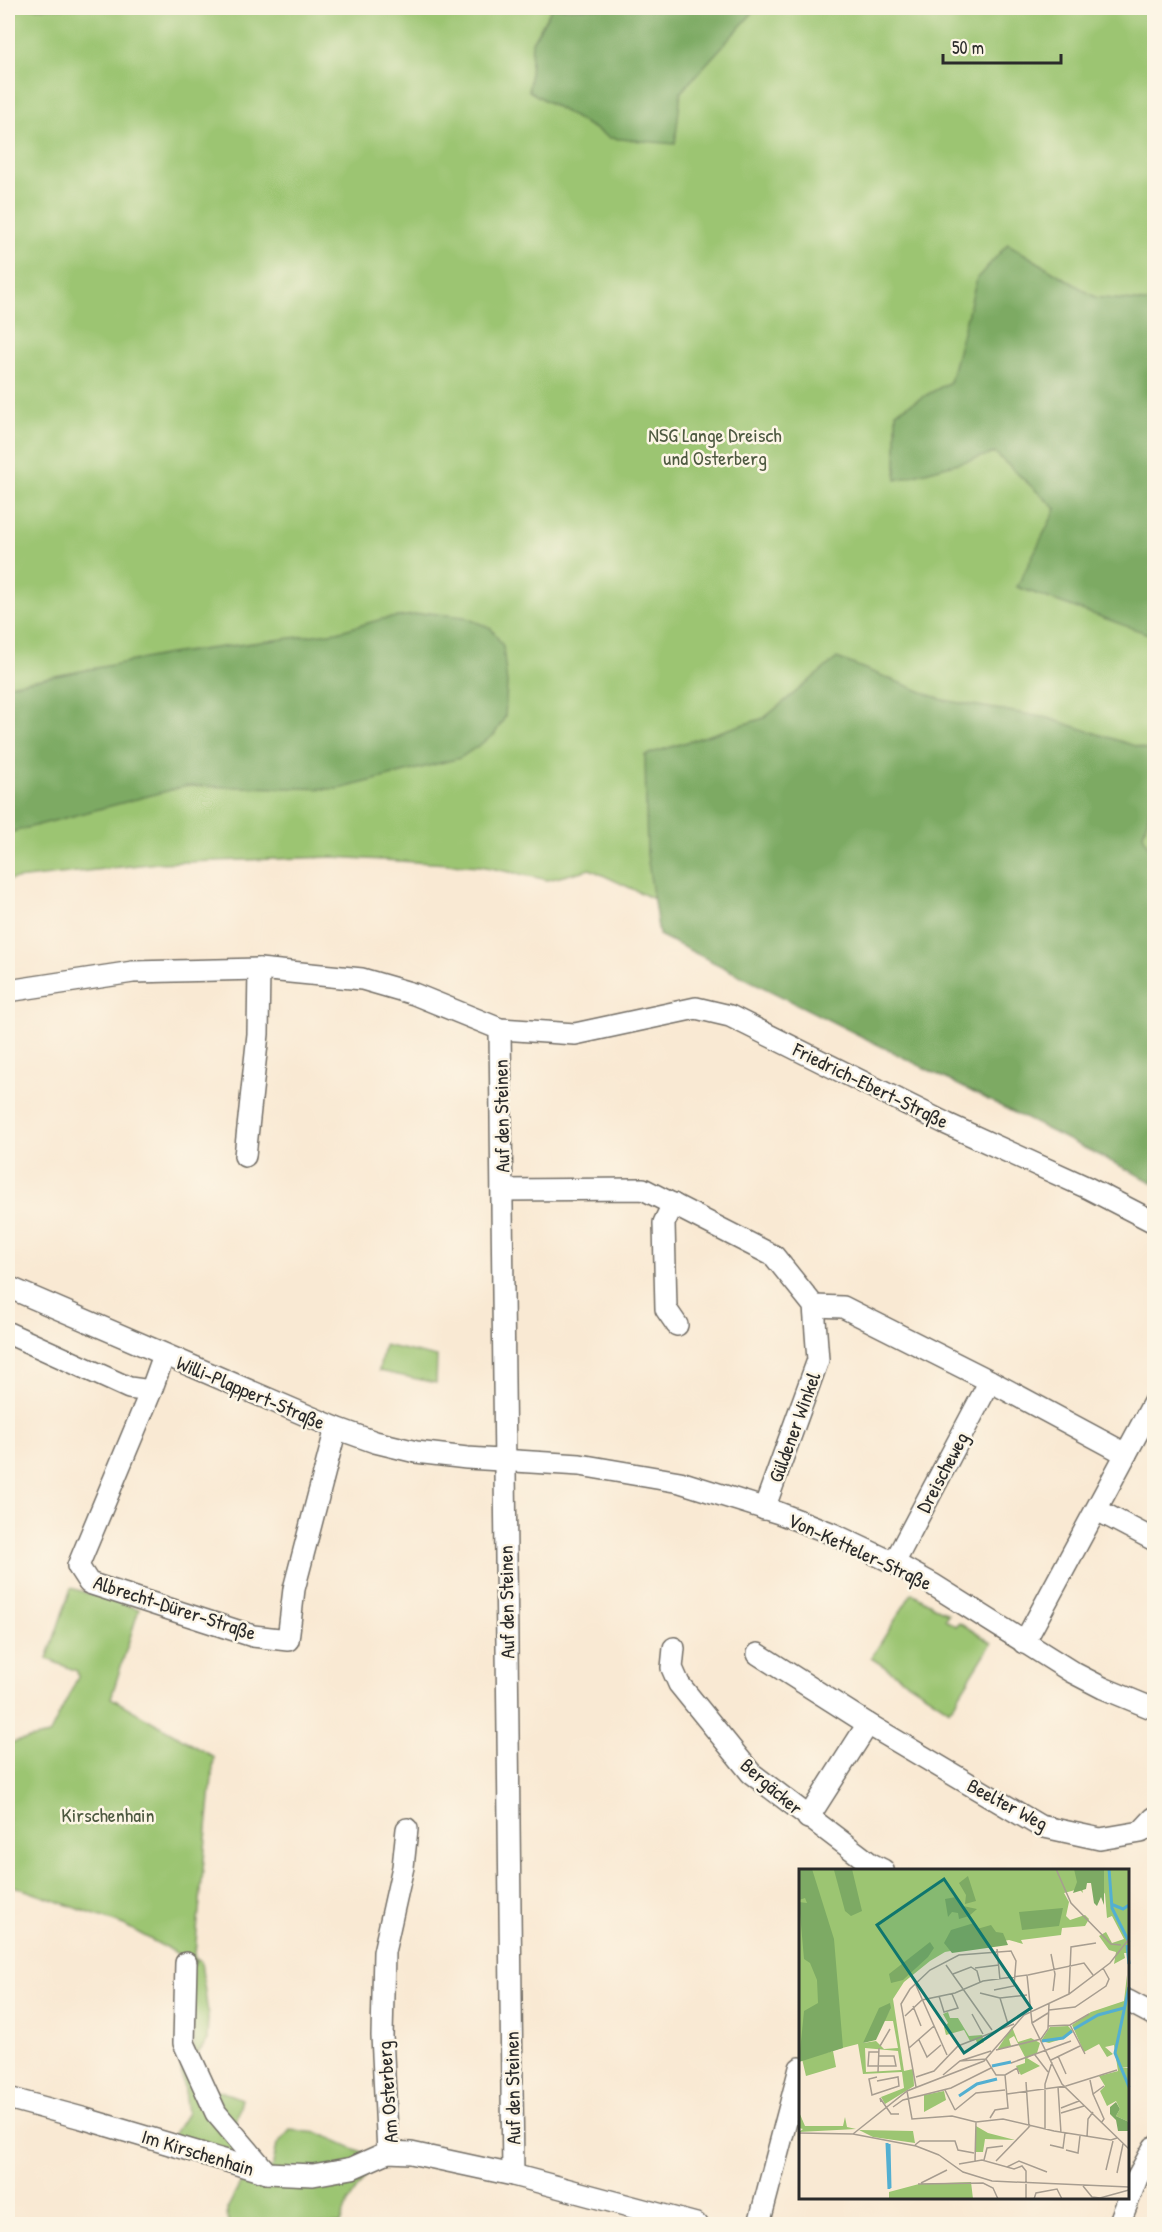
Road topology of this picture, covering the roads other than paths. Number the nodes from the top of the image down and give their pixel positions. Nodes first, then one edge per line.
1 (259, 969) junction
2 (8, 991) edge
3 (500, 1029) junction
4 (245, 1156) dead end
5 (502, 1190) junction
6 (673, 1204) junction
7 (1155, 1222) edge
8 (8, 1287) edge
9 (814, 1306) junction
10 (678, 1325) dead end
11 (8, 1333) edge
12 (164, 1355) junction
13 (990, 1381) junction
14 (151, 1391) junction
15 (1155, 1402) edge
16 (336, 1428) junction
17 (1126, 1454) junction
18 (505, 1460) junction
19 (764, 1509) junction
20 (1097, 1510) junction
21 (1155, 1540) edge
22 (894, 1563) junction
23 (1024, 1642) junction
24 (674, 1648) dead end
25 (758, 1654) dead end
26 (1155, 1708) edge
27 (868, 1724) junction
28 (808, 1818) junction
29 (1155, 1818) edge
30 (407, 1829) dead end
31 (874, 1868) edge
32 (186, 1963) dead end
33 (1129, 2002) edge
34 (1155, 2015) edge
35 (799, 2075) edge
36 (8, 2098) edge
37 (1155, 2147) edge
38 (388, 2152) junction
39 (267, 2173) junction
40 (513, 2175) junction
41 (1129, 2198) edge
42 (1129, 2199) edge
43 (696, 2224) edge
44 (759, 2224) edge
45 (1119, 2224) edge

1 - 2 street, Friedrich-Ebert-Straße
1 - 3 street, Friedrich-Ebert-Straße
1 - 4 street
3 - 5 street, Auf den Steinen
3 - 7 street, Friedrich-Ebert-Straße
5 - 6 street
5 - 18 street, Auf den Steinen
6 - 9 street
6 - 10 street
8 - 12 street, Willi-Plappert-Straße
9 - 13 street
9 - 19 street, Güldener Winkel
11 - 14 street
12 - 14 street, Albrecht-Dürer-Straße
12 - 16 street, Willi-Plappert-Straße
13 - 17 street
13 - 22 street, Dreischeweg
14 - 16 street, Albrecht-Dürer-Straße
15 - 17 street
16 - 18 street, Willi-Plappert-Straße
17 - 20 street
18 - 19 street, Von-Ketteler-Straße
18 - 40 street, Auf den Steinen
19 - 22 street, Von-Ketteler-Straße
20 - 21 street
20 - 23 street
22 - 23 street, Von-Ketteler-Straße
23 - 26 street, Von-Ketteler-Straße
24 - 28 street, Bergäcker
25 - 27 street, Beelter Weg
27 - 28 street
27 - 29 street, Beelter Weg
28 - 31 street, Bergäcker
30 - 38 street, Am Osterberg
32 - 39 street
33 - 34 street
35 - 44 street
36 - 39 street, Im Kirschenhain
37 - 41 street
38 - 39 street, Im Kirschenhain
38 - 40 street, Am Osterberg
40 - 43 street, Am Osterberg
42 - 45 street

